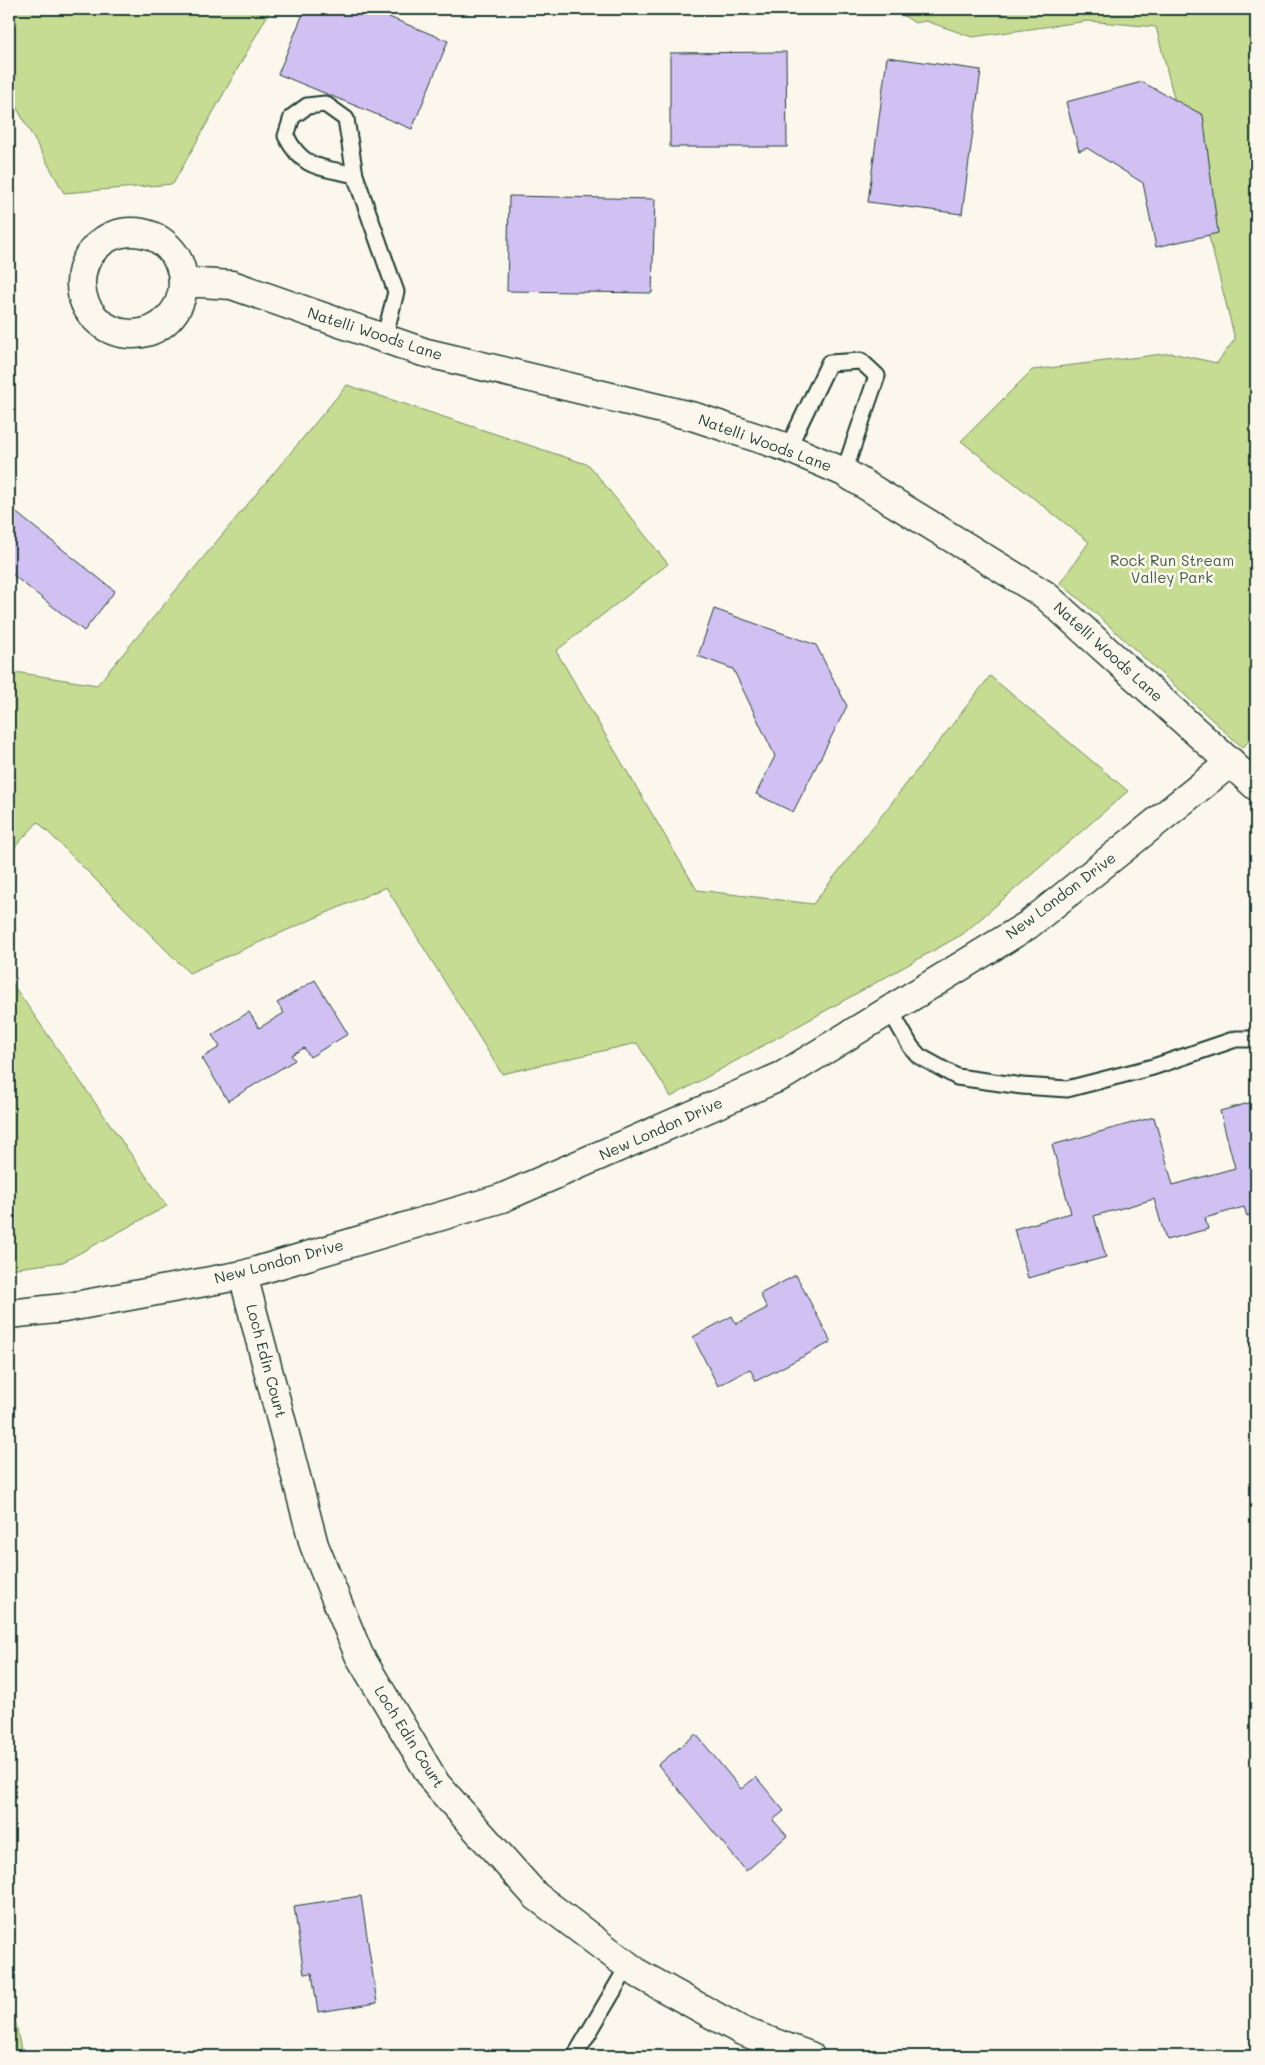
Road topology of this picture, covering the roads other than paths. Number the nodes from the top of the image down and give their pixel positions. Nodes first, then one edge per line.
1 (355, 175) junction
2 (184, 282) dead end
3 (384, 338) junction
4 (788, 448) junction
5 (844, 472) junction
6 (1231, 762) junction
7 (1256, 786) edge
8 (890, 1010) junction
9 (1256, 1040) edge
10 (243, 1275) junction
11 (9, 1314) edge
12 (628, 1966) junction
13 (575, 2056) edge
14 (810, 2056) edge

1 - 1 lane
1 - 3 lane
2 - 3 street, Natelli Woods Lane
3 - 4 street, Natelli Woods Lane
4 - 5 street, Natelli Woods Lane
4 - 5 lane
5 - 6 street, Natelli Woods Lane
6 - 7 street, Natelli Woods Lane
6 - 8 street, New London Drive
8 - 9 lane
8 - 10 street, New London Drive
10 - 11 street, New London Drive
10 - 12 street, Loch Edin Court
12 - 13 lane
12 - 14 street, Loch Edin Court

